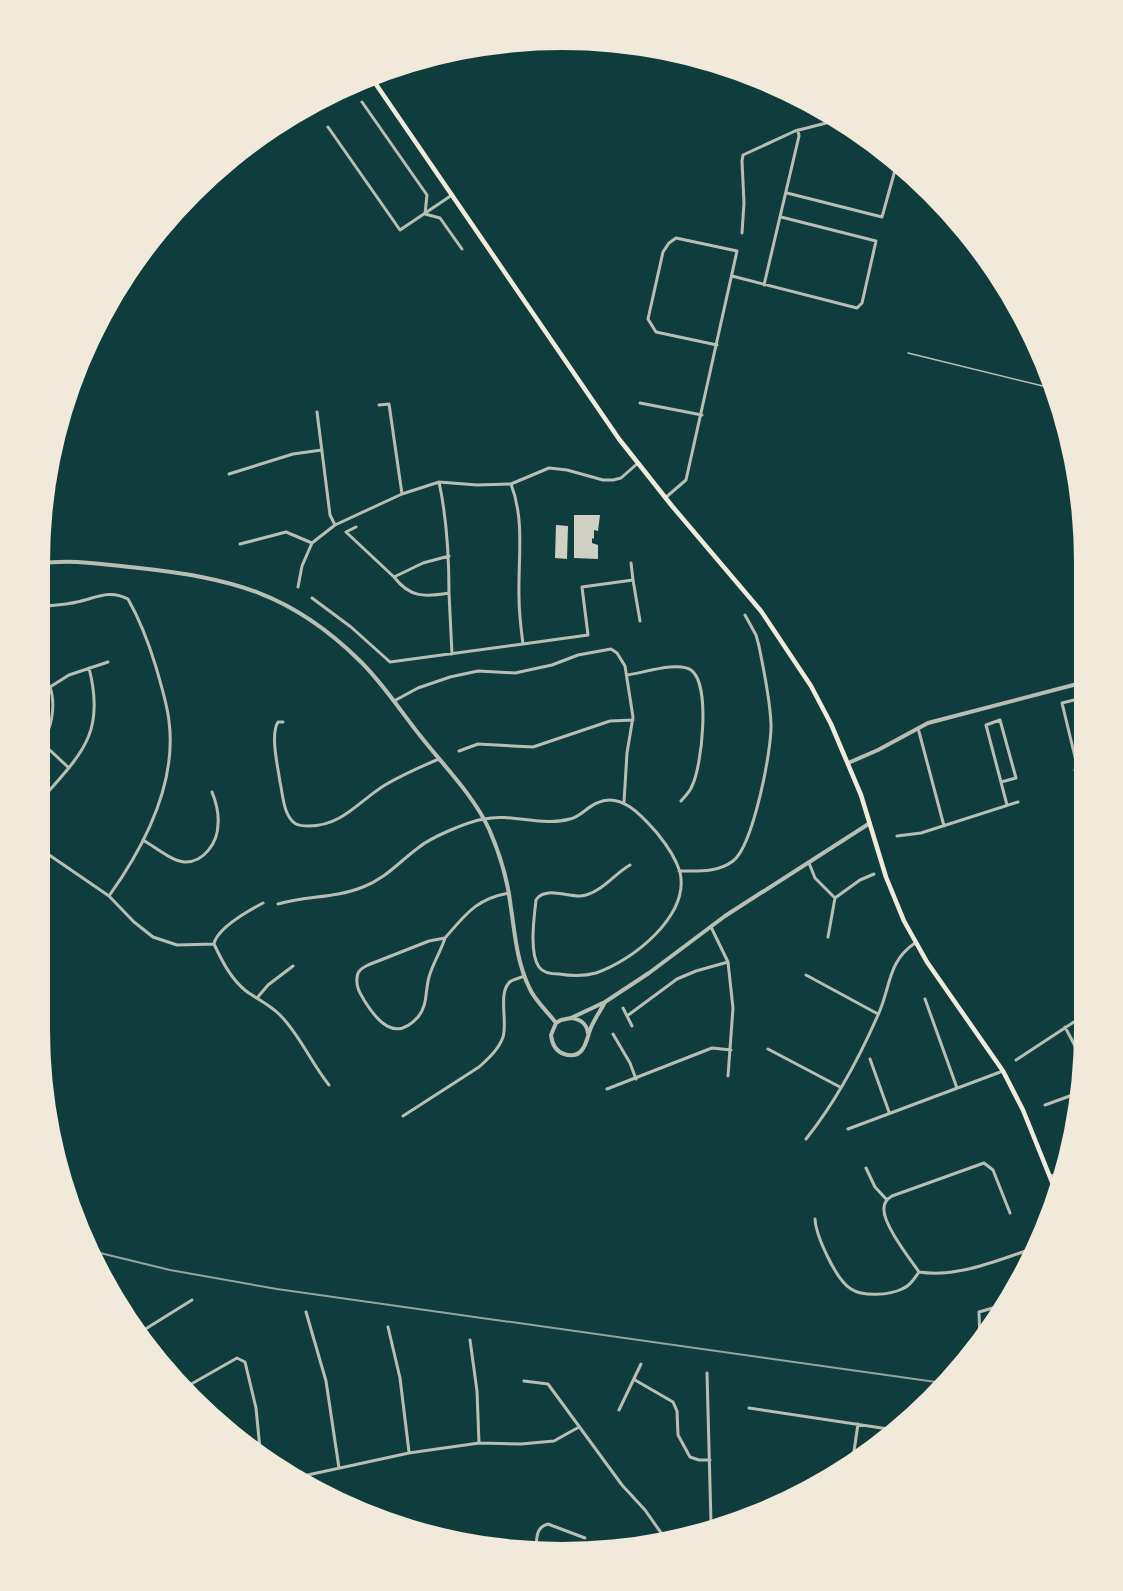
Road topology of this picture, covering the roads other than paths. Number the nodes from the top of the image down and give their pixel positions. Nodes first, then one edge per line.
1 (377, 84) edge
2 (362, 102) dead end
3 (825, 123) edge
4 (328, 127) dead end
5 (798, 130) junction
6 (894, 173) edge
7 (787, 192) junction
8 (452, 195) junction
9 (425, 214) junction
10 (781, 217) junction
11 (742, 233) dead end
12 (462, 249) dead end
13 (732, 276) junction
14 (764, 285) junction
15 (717, 345) junction
16 (908, 352) dead end
17 (1042, 386) edge
18 (640, 403) dead end
19 (379, 405) dead end
20 (317, 412) dead end
21 (702, 415) junction
22 (322, 450) junction
23 (638, 463) junction
24 (229, 474) dead end
25 (439, 482) junction
26 (511, 484) junction
27 (402, 494) junction
28 (665, 498) junction
29 (335, 525) junction
30 (356, 527) dead end
31 (312, 543) junction
32 (240, 544) dead end
33 (449, 556) junction
34 (631, 563) dead end
35 (50, 564) edge
36 (394, 578) junction
37 (633, 580) junction
38 (298, 587) dead end
39 (449, 593) junction
40 (312, 598) dead end
41 (50, 606) edge
42 (746, 615) dead end
43 (640, 621) dead end
44 (523, 645) junction
45 (452, 654) junction
46 (108, 663) dead end
47 (89, 668) junction
48 (627, 675) junction
49 (1074, 685) edge
50 (50, 687) joint
51 (1074, 700) edge
52 (393, 702) junction
53 (50, 720) edge
54 (633, 720) junction
55 (284, 722) dead end
56 (918, 728) junction
57 (50, 750) edge
58 (459, 751) dead end
59 (1074, 753) edge
60 (439, 759) junction
61 (848, 763) junction
62 (69, 768) junction
63 (1001, 782) junction
64 (50, 790) edge
65 (212, 792) dead end
66 (681, 801) dead end
67 (624, 802) junction
68 (1018, 802) dead end
69 (1007, 805) junction
70 (483, 819) junction
71 (871, 823) junction
72 (944, 826) junction
73 (897, 836) dead end
74 (143, 840) junction
75 (50, 856) edge
76 (809, 863) junction
77 (630, 865) dead end
78 (679, 871) junction
79 (874, 874) dead end
80 (508, 893) junction
81 (109, 896) junction
82 (835, 898) junction
83 (263, 903) dead end
84 (278, 904) dead end
85 (711, 927) junction
86 (828, 937) dead end
87 (445, 938) junction
88 (214, 944) junction
89 (915, 944) junction
90 (728, 963) junction
91 (293, 966) dead end
92 (806, 975) dead end
93 (525, 976) junction
94 (257, 998) junction
95 (925, 999) dead end
96 (604, 1002) junction
97 (623, 1008) dead end
98 (879, 1014) junction
99 (627, 1016) junction
100 (571, 1018) junction
101 (1074, 1022) edge
102 (556, 1023) junction
103 (632, 1026) dead end
104 (1065, 1028) junction
105 (588, 1034) junction
106 (613, 1034) dead end
107 (1073, 1043) edge
108 (768, 1049) dead end
109 (731, 1050) junction
110 (870, 1059) dead end
111 (1016, 1060) dead end
112 (1003, 1071) junction
113 (728, 1076) dead end
114 (636, 1079) junction
115 (328, 1085) dead end
116 (840, 1087) junction
117 (607, 1089) dead end
118 (958, 1089) junction
119 (1069, 1096) edge
120 (1045, 1105) dead end
121 (890, 1112) junction
122 (403, 1116) dead end
123 (848, 1129) dead end
124 (806, 1139) dead end
125 (866, 1168) dead end
126 (1050, 1176) edge
127 (887, 1200) junction
128 (1010, 1213) dead end
129 (815, 1219) dead end
130 (1023, 1252) edge
131 (919, 1272) junction
132 (192, 1299) dead end
133 (990, 1309) edge
134 (306, 1312) dead end
135 (979, 1325) edge
136 (388, 1327) dead end
137 (146, 1328) edge
138 (470, 1341) dead end
139 (641, 1364) dead end
140 (706, 1374) dead end
141 (635, 1380) junction
142 (524, 1381) dead end
143 (192, 1384) edge
144 (749, 1408) dead end
145 (620, 1410) dead end
146 (858, 1424) junction
147 (579, 1427) junction
148 (882, 1428) edge
149 (259, 1442) edge
150 (479, 1443) junction
151 (854, 1449) edge
152 (409, 1453) junction
153 (710, 1460) junction
154 (339, 1469) junction
155 (309, 1475) edge
156 (711, 1519) edge
157 (661, 1532) edge
158 (585, 1538) dead end
159 (536, 1540) edge

1 - 8 main road
2 - 9 street
3 - 5 street
4 - 9 street
5 - 7 street
5 - 11 street
6 - 7 street
7 - 10 street
8 - 9 street
8 - 23 main road
9 - 12 street
10 - 14 street
10 - 14 street
13 - 14 street
13 - 15 street
13 - 15 street
15 - 21 street
16 - 17 lane
18 - 21 street
19 - 27 street
20 - 22 street
21 - 28 street
22 - 24 street
22 - 29 street
23 - 26 street
23 - 28 main road
25 - 26 street
25 - 27 street
25 - 33 street
26 - 44 street
27 - 29 street
28 - 61 main road
29 - 31 street
30 - 36 street
31 - 32 street
31 - 38 street
33 - 36 street
33 - 39 street
34 - 37 street
35 - 52 street
36 - 39 street
37 - 43 street
37 - 44 street
39 - 45 street
40 - 45 street
41 - 74 street
42 - 78 street
44 - 45 street
46 - 47 street
47 - 50 street
47 - 62 street
48 - 52 street
48 - 54 street
48 - 66 street
49 - 56 street
50 - 53 street
51 - 59 street
52 - 60 street
54 - 58 street
54 - 67 street
55 - 60 street
56 - 61 street
56 - 72 street
57 - 62 street
60 - 70 street
61 - 71 main road
62 - 64 street
63 - 63 street
63 - 69 street
65 - 74 street
67 - 70 street
67 - 78 street
68 - 69 street
69 - 72 street
70 - 80 street
70 - 84 street
71 - 76 street
71 - 89 main road
72 - 73 street
74 - 81 street
75 - 81 street
76 - 82 street
76 - 85 street
77 - 78 street
79 - 82 street
80 - 87 street
80 - 93 street
81 - 88 street
82 - 86 street
83 - 88 street
85 - 90 street
85 - 96 street
87 - 87 street
88 - 94 street
89 - 98 street
89 - 112 main road
90 - 99 street
90 - 109 street
91 - 94 street
92 - 98 street
93 - 102 street
93 - 122 street
94 - 115 street
95 - 118 street
96 - 100 street
96 - 105 street
97 - 99 street
98 - 116 street
99 - 103 street
100 - 102 street
100 - 105 street
101 - 104 street
102 - 105 street
104 - 107 street
104 - 111 street
106 - 114 street
108 - 116 street
109 - 113 street
109 - 114 street
110 - 121 street
112 - 118 street
112 - 126 main road
114 - 117 street
116 - 124 street
118 - 121 street
119 - 120 street
121 - 123 street
125 - 127 street
127 - 128 street
127 - 131 street
129 - 131 street
130 - 131 street
132 - 137 street
133 - 135 street
134 - 154 street
136 - 152 street
138 - 150 street
139 - 141 street
140 - 153 street
141 - 145 street
141 - 153 street
142 - 147 street
143 - 149 street
144 - 146 street
146 - 148 street
146 - 151 street
147 - 150 street
147 - 157 street
150 - 152 street
152 - 154 street
153 - 156 street
154 - 155 street
158 - 159 street

